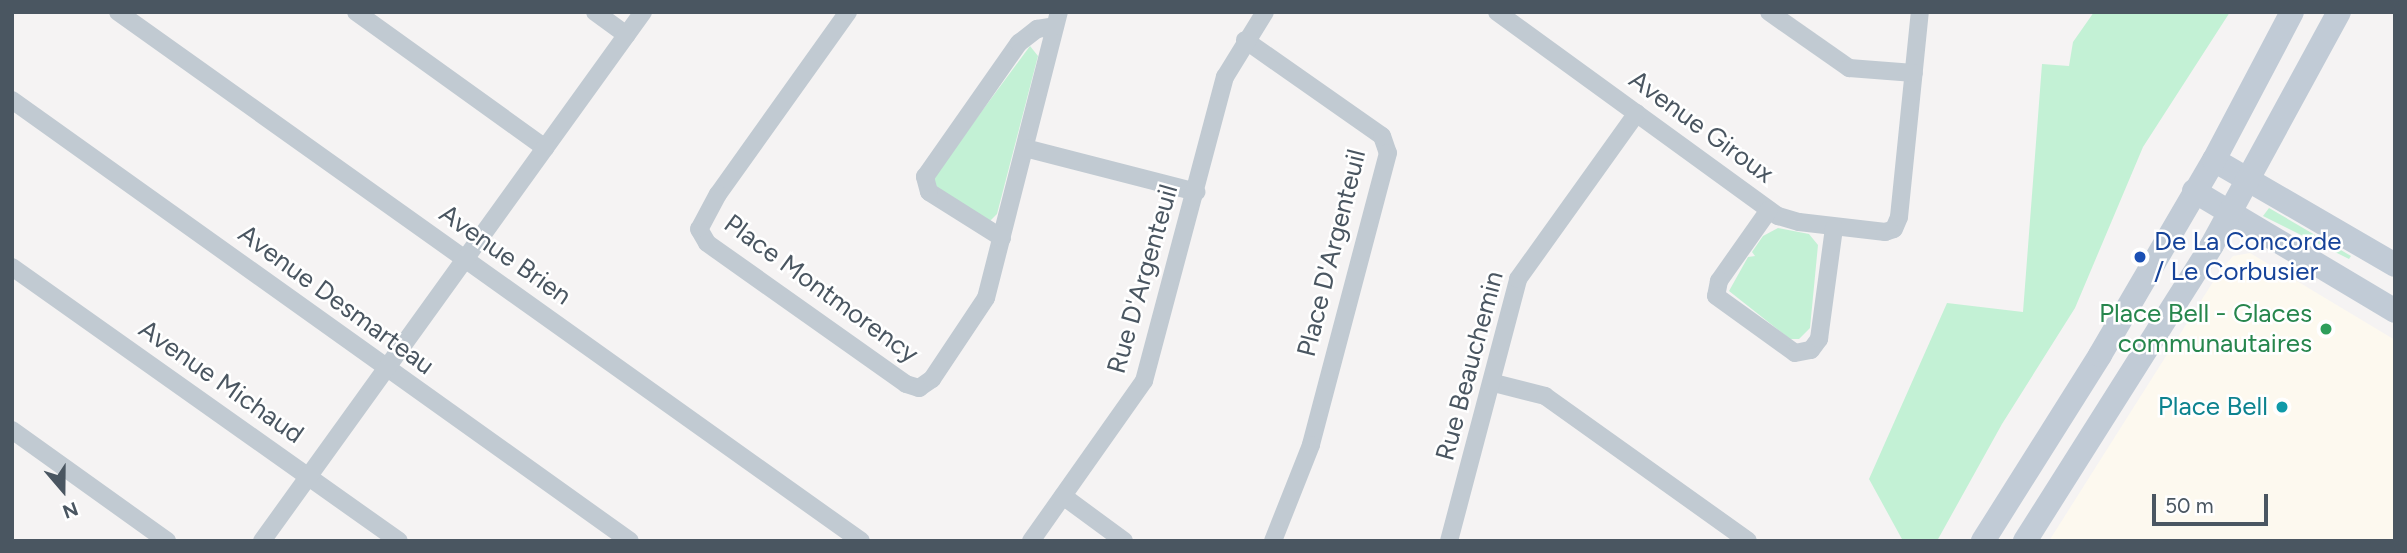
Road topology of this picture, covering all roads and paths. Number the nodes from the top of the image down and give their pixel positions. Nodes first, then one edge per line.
1 (118, 12) edge
2 (356, 12) edge
3 (595, 12) edge
4 (643, 12) edge
5 (848, 12) edge
6 (1265, 12) edge
7 (1497, 12) edge
8 (1769, 12) edge
9 (1920, 12) edge
10 (2292, 12) edge
11 (2339, 12) edge
12 (1057, 19) edge
13 (626, 35) junction
14 (1245, 40) junction
15 (1914, 73) junction
16 (12, 100) edge
17 (1637, 113) junction
18 (545, 148) junction
19 (1025, 148) junction
20 (2214, 160) junction
21 (2248, 180) junction
22 (2194, 191) junction
23 (1196, 192) junction
24 (1769, 210) junction
25 (2231, 212) junction
26 (1834, 228) junction
27 (1002, 238) junction
28 (465, 259) junction
29 (2395, 265) edge
30 (12, 267) edge
31 (2395, 311) edge
32 (387, 368) junction
33 (1494, 383) junction
34 (12, 430) edge
35 (308, 477) junction
36 (1063, 496) junction
37 (167, 541) edge
38 (262, 541) edge
39 (399, 541) edge
40 (630, 541) edge
41 (861, 541) edge
42 (1031, 541) edge
43 (1124, 541) edge
44 (1273, 541) edge
45 (1449, 541) edge
46 (1748, 541) edge
47 (1983, 541) edge
48 (2025, 541) edge

1 - 28 street, Avenue Brien
2 - 18 street
3 - 13 street
4 - 13 street
5 - 27 street, Place Montmorency
6 - 14 street, Rue D'Argenteuil
7 - 17 street, Avenue Giroux
8 - 15 street
9 - 15 street
10 - 20 street
11 - 21 street
12 - 19 street, Place Montmorency
12 - 27 street, Place Montmorency
13 - 18 street
14 - 23 street, Rue D'Argenteuil
14 - 44 street, Place D'Argenteuil
15 - 26 street, Avenue Giroux
16 - 32 street, Avenue Desmarteau
17 - 24 street, Avenue Giroux
17 - 33 street, Rue Beauchemin
18 - 28 street
19 - 23 street
19 - 27 street, Place Montmorency
20 - 21 street
20 - 22 street
21 - 25 street
21 - 29 street
22 - 25 street
22 - 47 street
23 - 36 street, Rue D'Argenteuil
24 - 26 street, Avenue Giroux
24 - 26 street
25 - 31 street
25 - 48 street
28 - 32 street
28 - 41 street, Avenue Brien
30 - 35 street, Avenue Michaud
32 - 35 street
32 - 40 street, Avenue Desmarteau
33 - 45 street, Rue Beauchemin
33 - 46 street
34 - 37 street
35 - 38 street
35 - 39 street, Avenue Michaud
36 - 42 street, Rue D'Argenteuil
36 - 43 street

